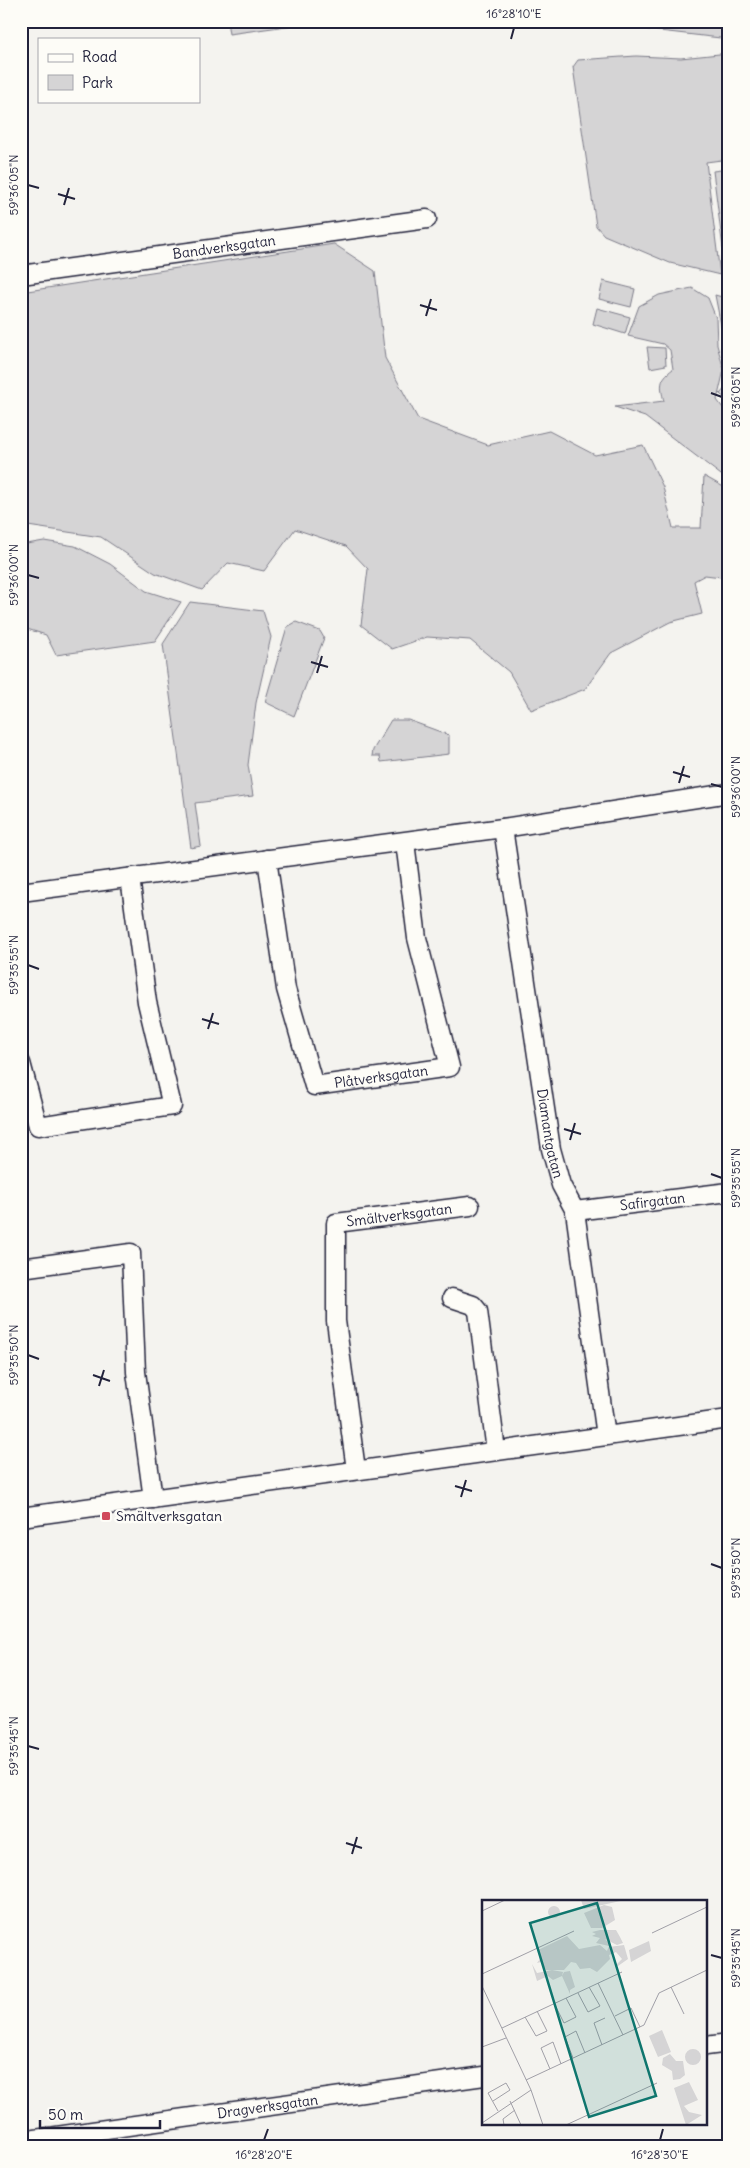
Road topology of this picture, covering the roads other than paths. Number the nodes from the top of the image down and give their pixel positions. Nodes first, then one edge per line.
1 (427, 219) dead end
2 (21, 275) edge
3 (729, 793) edge
4 (503, 828) junction
5 (406, 842) junction
6 (267, 859) junction
7 (130, 878) junction
8 (21, 892) edge
9 (21, 1063) edge
10 (729, 1192) edge
11 (470, 1206) dead end
12 (575, 1211) junction
13 (21, 1268) edge
14 (452, 1298) dead end
15 (729, 1419) edge
16 (606, 1436) junction
17 (496, 1451) junction
18 (356, 1470) junction
19 (153, 1499) junction
20 (21, 1517) edge
21 (729, 2043) edge
22 (708, 2046) edge
23 (482, 2076) edge
24 (21, 2141) edge

1 - 2 street, Bandverksgatan
3 - 4 street
4 - 5 street
4 - 12 street, Diamantgatan
5 - 6 street
5 - 6 street, Plåtverksgatan
6 - 7 street
7 - 8 street
7 - 9 street
10 - 12 street, Safirgatan
11 - 18 street, Smältverksgatan
12 - 16 street, Diamantgatan
13 - 19 street
14 - 17 street
15 - 16 street
16 - 17 street
17 - 18 street
18 - 19 street
19 - 20 street
21 - 22 street
23 - 24 street, Dragverksgatan

